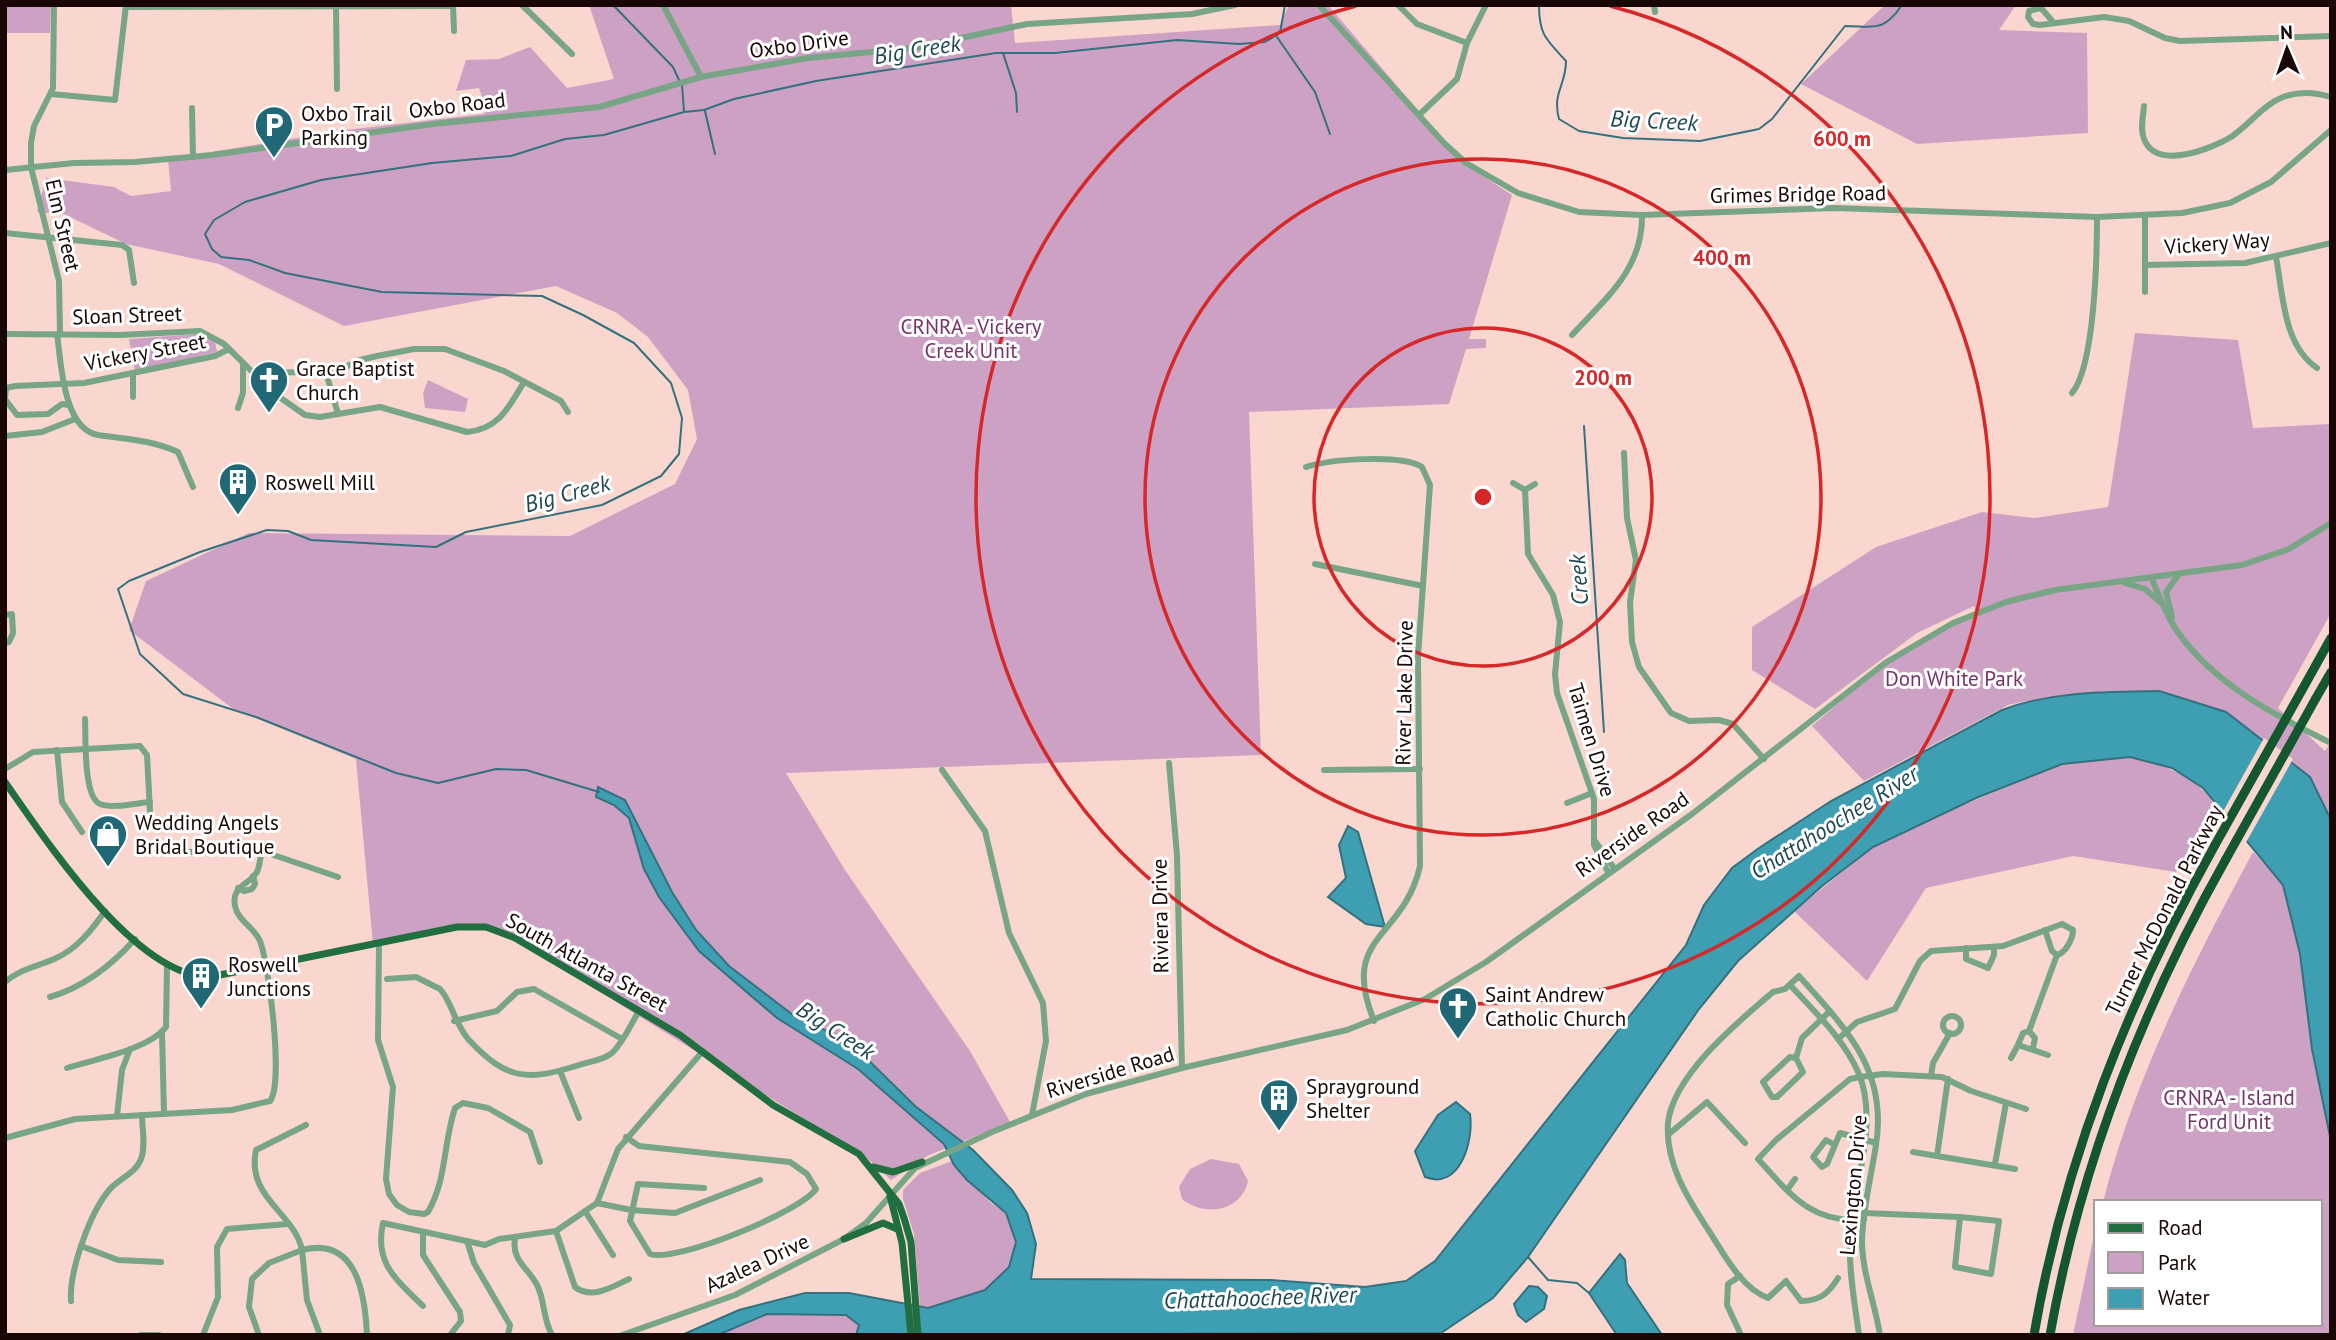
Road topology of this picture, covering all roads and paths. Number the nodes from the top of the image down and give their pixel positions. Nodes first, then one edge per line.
1 (54, 5) edge
2 (522, 5) edge
3 (663, 5) edge
4 (1235, 5) edge
5 (1319, 5) edge
6 (1398, 5) edge
7 (1486, 5) edge
8 (126, 6) edge
9 (336, 6) edge
10 (453, 6) edge
11 (2054, 23) dead end
12 (454, 31) dead end
13 (2331, 36) edge
14 (1467, 43) junction
15 (572, 54) dead end
16 (701, 77) junction
17 (337, 89) dead end
18 (51, 94) junction
19 (2331, 97) edge
20 (2144, 106) dead end
21 (192, 108) dead end
22 (1419, 115) junction
23 (2331, 130) edge
24 (193, 157) junction
25 (31, 167) junction
26 (5, 170) edge
27 (1642, 215) junction
28 (2145, 215) junction
29 (2097, 217) junction
30 (5, 233) edge
31 (48, 235) junction
32 (2331, 243) edge
33 (2276, 257) junction
34 (2145, 265) junction
35 (134, 283) dead end
36 (2145, 292) dead end
37 (5, 334) edge
38 (59, 334) junction
39 (1572, 335) dead end
40 (229, 349) junction
41 (243, 365) junction
42 (2317, 368) dead end
43 (133, 373) junction
44 (254, 373) junction
45 (327, 376) junction
46 (524, 382) junction
47 (65, 384) junction
48 (2072, 393) dead end
49 (133, 397) dead end
50 (5, 399) edge
51 (69, 405) junction
52 (239, 408) dead end
53 (568, 412) dead end
54 (338, 414) junction
55 (75, 419) junction
56 (5, 436) edge
57 (1624, 453) dead end
58 (1306, 467) dead end
59 (1513, 483) dead end
60 (1535, 484) dead end
61 (193, 487) dead end
62 (1525, 490) junction
63 (2331, 523) edge
64 (1315, 564) dead end
65 (2179, 575) junction
66 (2151, 578) junction
67 (2119, 581) junction
68 (1423, 586) junction
69 (2164, 606) junction
70 (5, 615) edge
71 (2176, 629) junction
72 (2331, 638) edge
73 (5, 643) edge
74 (2331, 672) edge
75 (85, 719) dead end
76 (2331, 743) edge
77 (86, 748) junction
78 (57, 750) junction
79 (1764, 759) junction
80 (1169, 763) dead end
81 (5, 769) edge
82 (1420, 769) junction
83 (942, 770) dead end
84 (1324, 770) dead end
85 (5, 782) edge
86 (1592, 793) junction
87 (150, 802) junction
88 (1567, 803) dead end
89 (150, 811) dead end
90 (82, 832) dead end
91 (262, 851) junction
92 (181, 852) dead end
93 (1611, 870) junction
94 (338, 877) dead end
95 (106, 911) junction
96 (2045, 930) junction
97 (135, 939) junction
98 (379, 943) junction
99 (1994, 947) junction
100 (1966, 948) junction
101 (2057, 955) junction
102 (167, 966) junction
103 (267, 966) junction
104 (387, 979) dead end
105 (5, 982) edge
106 (1790, 985) junction
107 (50, 997) dead end
108 (639, 1010) junction
109 (1830, 1011) junction
110 (1821, 1019) junction
111 (454, 1021) junction
112 (1374, 1021) junction
113 (1847, 1030) junction
114 (2029, 1031) junction
115 (160, 1033) junction
116 (1950, 1033) dead end
117 (1838, 1038) junction
118 (622, 1039) junction
119 (2018, 1045) junction
120 (2033, 1048) junction
121 (130, 1049) junction
122 (703, 1051) junction
123 (2048, 1055) dead end
124 (1796, 1058) junction
125 (2011, 1058) dead end
126 (67, 1068) dead end
127 (1182, 1068) junction
128 (560, 1071) junction
129 (1871, 1075) junction
130 (1931, 1076) junction
131 (1860, 1077) junction
132 (1948, 1079) junction
133 (2006, 1103) junction
134 (2026, 1109) dead end
135 (162, 1114) junction
136 (142, 1115) junction
137 (1032, 1115) junction
138 (117, 1116) junction
139 (579, 1118) dead end
140 (306, 1125) dead end
141 (1669, 1134) junction
142 (626, 1137) junction
143 (5, 1138) edge
144 (1864, 1139) junction
145 (1745, 1143) dead end
146 (1876, 1143) junction
147 (1835, 1145) dead end
148 (1913, 1152) dead end
149 (1937, 1156) junction
150 (540, 1162) dead end
151 (867, 1162) junction
152 (922, 1163) junction
153 (1995, 1164) junction
154 (2015, 1169) dead end
155 (761, 1180) dead end
156 (1795, 1180) dead end
157 (704, 1188) dead end
158 (1787, 1190) junction
159 (890, 1195) junction
160 (597, 1203) junction
161 (631, 1210) junction
162 (586, 1211) junction
163 (1864, 1216) junction
164 (1960, 1217) junction
165 (1851, 1220) junction
166 (288, 1224) junction
167 (556, 1231) junction
168 (423, 1233) junction
169 (900, 1233) junction
170 (515, 1239) junction
171 (844, 1239) junction
172 (467, 1241) junction
173 (81, 1246) junction
174 (302, 1250) junction
175 (613, 1255) dead end
176 (161, 1262) dead end
177 (1740, 1276) junction
178 (1838, 1278) dead end
179 (629, 1279) dead end
180 (71, 1301) dead end
181 (423, 1306) dead end
182 (2051, 1333) edge
183 (2034, 1334) edge
184 (141, 1335) edge
185 (159, 1335) edge
186 (203, 1335) edge
187 (259, 1335) edge
188 (320, 1335) edge
189 (368, 1335) edge
190 (450, 1335) edge
191 (508, 1335) edge
192 (552, 1335) edge
193 (622, 1335) edge
194 (911, 1335) edge
195 (918, 1335) edge
196 (1741, 1335) edge
197 (1859, 1335) edge
198 (1880, 1335) edge

1 - 18 street
2 - 15 street
3 - 16 street
4 - 16 street, Oxbo Drive
5 - 22 street, Grimes Bridge Road
6 - 14 street
7 - 14 street
8 - 9 street
8 - 18 street
9 - 10 street
9 - 17 street
10 - 12 street
11 - 13 street
14 - 22 street
16 - 24 street, Oxbo Road
18 - 25 street, Elm Street
19 - 20 street
21 - 24 street
22 - 27 street, Grimes Bridge Road
23 - 28 street, Grimes Bridge Road
24 - 25 street, Oxbo Road
25 - 26 street, Oxbo Road
25 - 31 street, Elm Street
27 - 29 street, Grimes Bridge Road
27 - 39 street
28 - 29 street, Grimes Bridge Road
28 - 34 street
29 - 48 street
30 - 31 street
31 - 35 street
31 - 38 street, Elm Street
32 - 33 street, Vickery Way
33 - 34 street, Vickery Way
33 - 42 street
34 - 36 street
37 - 38 street, Sloan Street
38 - 40 street, Sloan Street
38 - 47 street, Elm Street
40 - 41 street, Sloan Street
40 - 43 street, Vickery Street
41 - 44 street, Sloan Street
41 - 52 street
43 - 47 street, Vickery Street
43 - 49 street
44 - 45 street
44 - 54 street, Sloan Street
45 - 46 street
45 - 54 street
46 - 53 street
46 - 54 street, Sloan Street
47 - 50 street, Vickery Street
47 - 51 street, Elm Street
50 - 51 street
51 - 55 street, Elm Street
55 - 56 street
55 - 61 street
57 - 79 street
58 - 68 street, River Lake Drive
59 - 62 street
60 - 62 street
62 - 86 street, Taimen Drive
63 - 65 street, Riverside Road
64 - 68 street
65 - 66 street, Riverside Road
65 - 71 street
66 - 67 street, Riverside Road
66 - 69 street
67 - 69 street
67 - 79 street, Riverside Road
68 - 82 street, River Lake Drive
69 - 71 street
70 - 73 street
71 - 76 street
72 - 183 highway, Turner McDonald Parkway, bridge
74 - 182 highway, Turner McDonald Parkway, bridge
75 - 77 street
77 - 78 street
77 - 87 street
77 - 87 street
78 - 81 street
78 - 90 street
79 - 93 street, Riverside Road
80 - 127 street, Riviera Drive
82 - 84 street
82 - 112 street, River Lake Drive
83 - 137 street
85 - 95 main road, South Atlanta Street
86 - 88 street
86 - 93 street, Taimen Drive
87 - 89 street
91 - 92 street
91 - 94 street
91 - 103 street
93 - 112 street, Riverside Road
95 - 97 main road, South Atlanta Street
95 - 105 street
96 - 99 street
96 - 101 street
96 - 101 street
97 - 102 main road, South Atlanta Street
97 - 107 street
98 - 103 main road, South Atlanta Street
98 - 108 main road, South Atlanta Street
98 - 150 street
99 - 100 street
99 - 100 street
100 - 113 street
101 - 114 street
102 - 103 main road, South Atlanta Street
102 - 115 street
103 - 135 street
104 - 111 street
106 - 109 street, Lexington Drive
106 - 110 street, Lexington Drive
106 - 141 street
108 - 118 street
108 - 122 main road, South Atlanta Street
109 - 110 street
109 - 113 street, Lexington Drive
110 - 117 street, Lexington Drive
110 - 124 street
111 - 118 street
111 - 128 street
112 - 127 street, Riverside Road
113 - 117 street
113 - 129 street, Lexington Drive
114 - 119 street
114 - 120 street
115 - 121 street
115 - 135 street
116 - 130 street
117 - 131 street, Lexington Drive
118 - 128 street
119 - 120 street
119 - 125 street
120 - 123 street
121 - 126 street
121 - 138 street
122 - 142 street
122 - 151 main road, South Atlanta Street
124 - 124 street
127 - 137 street, Riverside Road
128 - 139 street
129 - 130 street
129 - 131 street
129 - 146 street, Lexington Drive
130 - 132 street
131 - 144 street, Lexington Drive
131 - 158 street
132 - 133 street
132 - 149 street
133 - 134 street
133 - 153 street
135 - 136 street
136 - 138 street
136 - 173 street
137 - 152 street, Riverside Road
138 - 143 street
140 - 166 street
141 - 145 street
141 - 177 street
142 - 160 street
142 - 161 street
144 - 146 street
144 - 147 street
144 - 165 street, Lexington Drive
146 - 163 street, Lexington Drive
148 - 149 street
149 - 153 street
151 - 152 main road
151 - 159 main road, South Atlanta Street
152 - 159 street, Riverside Road
153 - 154 street
155 - 161 street
156 - 158 street
157 - 161 street
158 - 165 street
159 - 169 main road, South Atlanta Street
159 - 171 street, Azalea Drive
159 - 195 main road, South Atlanta Street
160 - 161 street
160 - 162 street
162 - 167 street
162 - 175 street
163 - 164 street
163 - 165 street
163 - 198 street, Lexington Drive
164 - 164 street
165 - 197 street, Lexington Drive
166 - 174 street
166 - 186 street
167 - 170 street
167 - 179 street
168 - 172 street
168 - 181 street
168 - 190 street
169 - 171 main road
169 - 194 main road, South Atlanta Street
170 - 172 street
170 - 192 street
171 - 193 street, Azalea Drive
172 - 191 street
173 - 176 street
173 - 180 street
174 - 187 street
174 - 188 street
174 - 189 street
177 - 178 street
177 - 196 street
184 - 185 street

